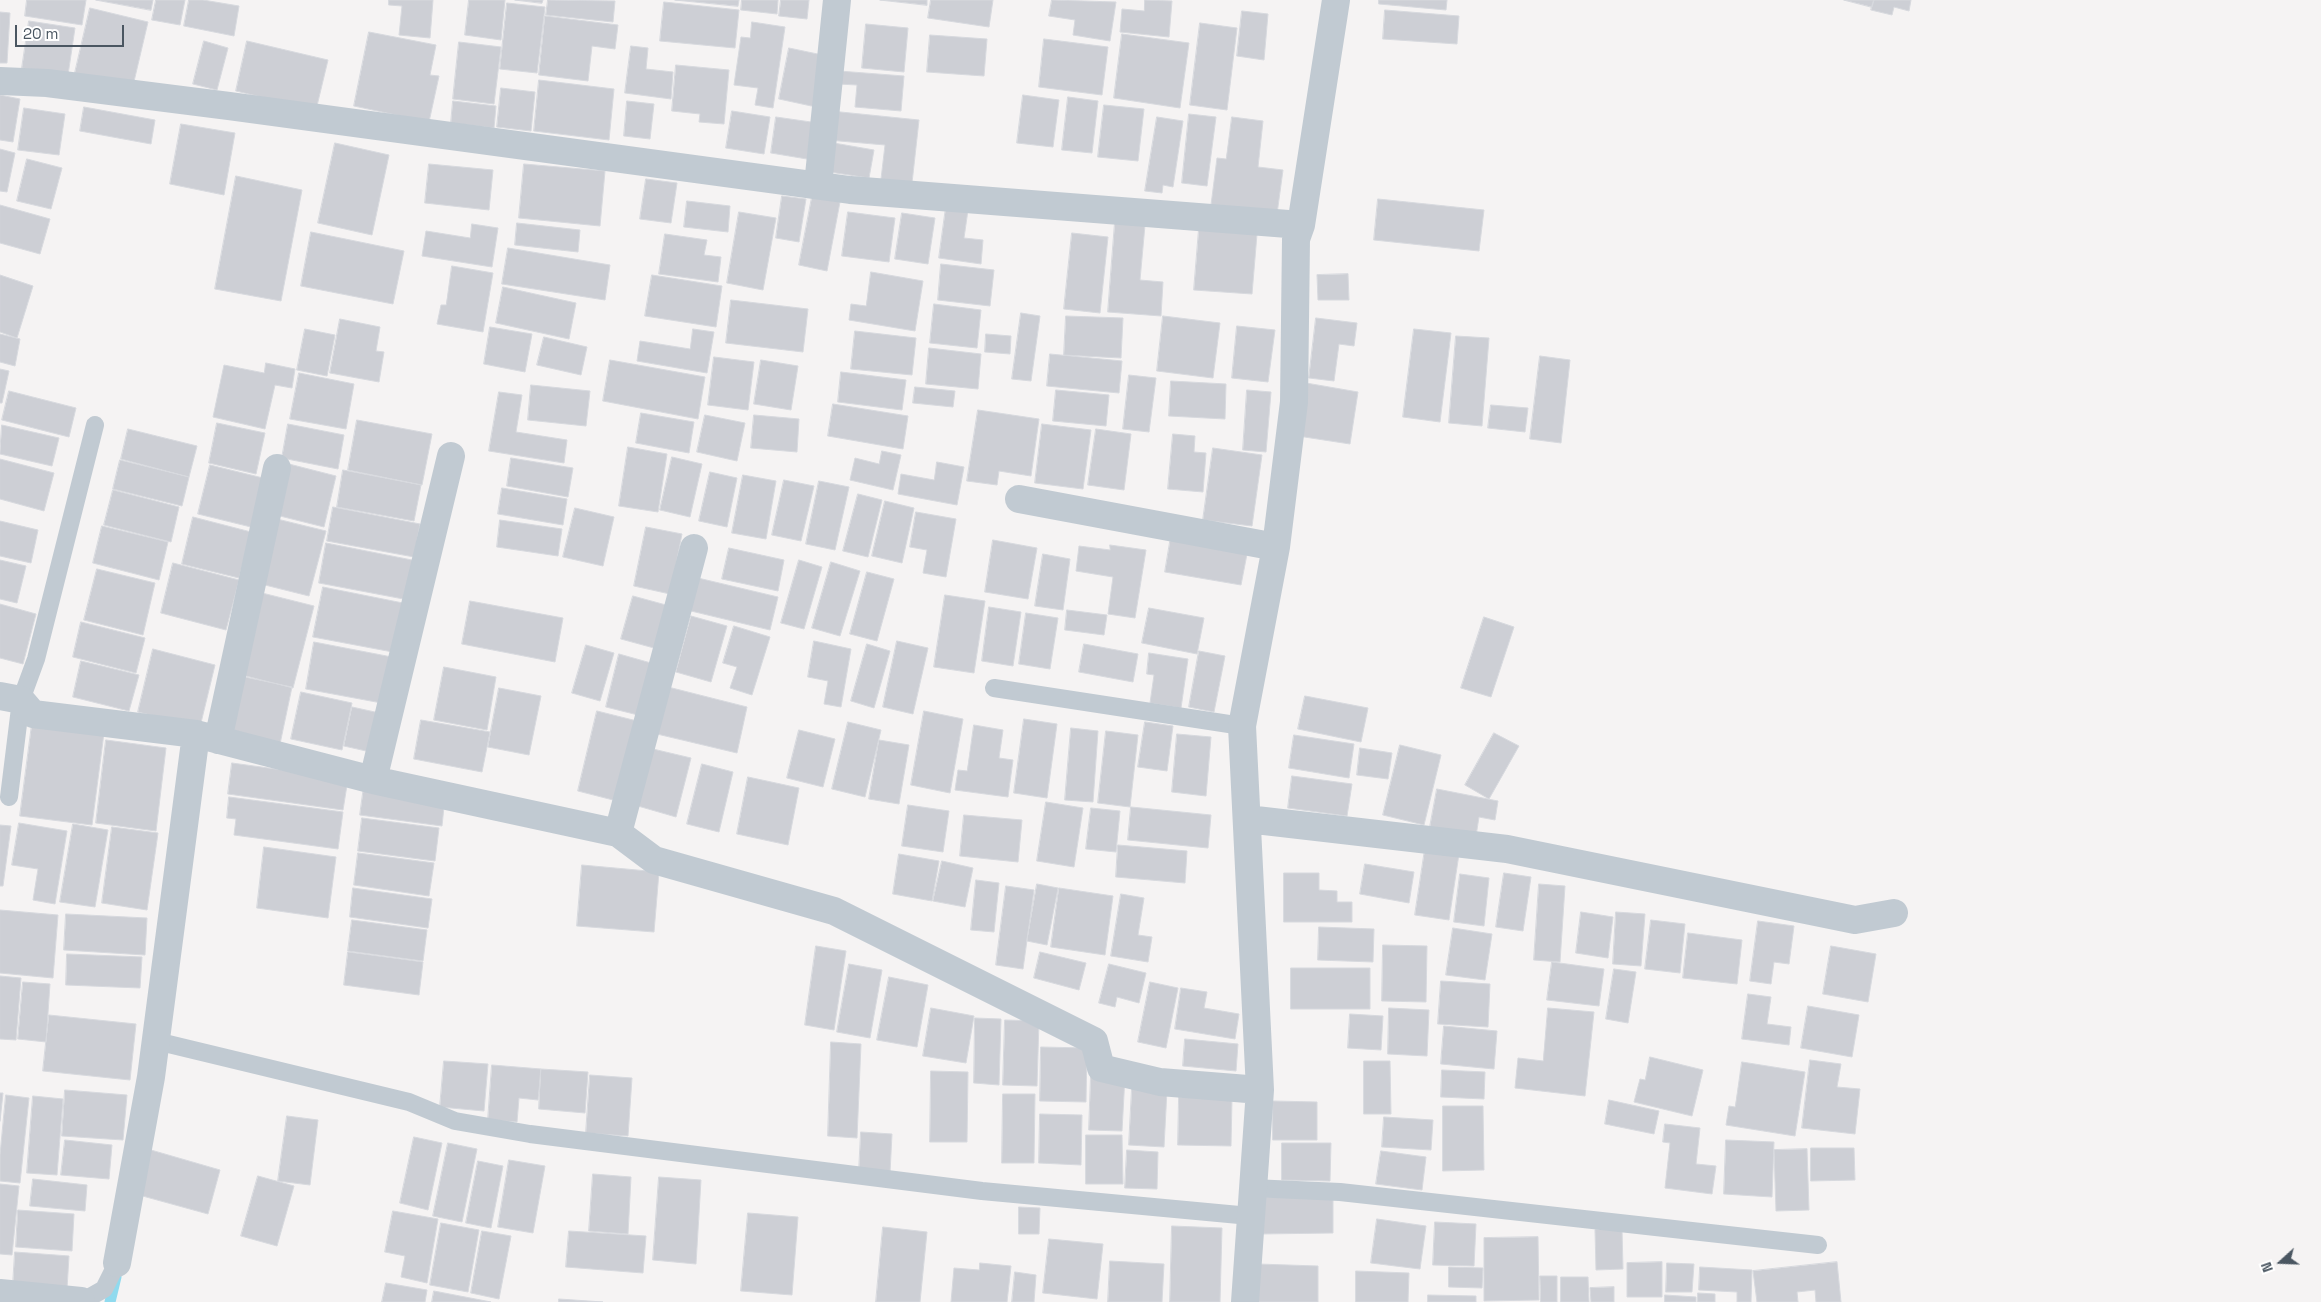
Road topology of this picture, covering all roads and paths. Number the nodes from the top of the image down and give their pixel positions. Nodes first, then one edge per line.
1 (837, 0) edge
2 (1336, 0) edge
3 (0, 81) edge
4 (818, 185) junction
5 (1300, 225) junction
6 (94, 425) dead end
7 (451, 456) dead end
8 (277, 468) dead end
9 (1019, 499) dead end
10 (1276, 547) junction
11 (694, 548) dead end
12 (994, 688) dead end
13 (10, 698) edge
14 (1242, 726) junction
15 (207, 737) junction
16 (373, 780) junction
17 (9, 797) dead end
18 (1246, 819) junction
19 (618, 833) junction
20 (1894, 913) dead end
21 (156, 1041) junction
22 (1260, 1090) junction
23 (1252, 1188) junction
24 (1250, 1216) junction
25 (1818, 1244) dead end
26 (117, 1263) joint
27 (0, 1293) edge
28 (81, 1301) edge
29 (1245, 1302) edge

1 - 4 street
2 - 5 street
3 - 4 street
4 - 5 street
5 - 10 street
6 - 13 lane
7 - 16 street
8 - 15 street
9 - 10 street
10 - 14 street
11 - 19 street
12 - 14 lane
13 - 15 street
13 - 17 lane
14 - 18 street
15 - 16 street
15 - 21 street
16 - 19 street
18 - 20 street
18 - 22 street
19 - 22 street
21 - 24 lane
21 - 26 street
22 - 23 street
23 - 24 street
23 - 25 lane
24 - 29 street
26 - 28 lane
27 - 28 street

